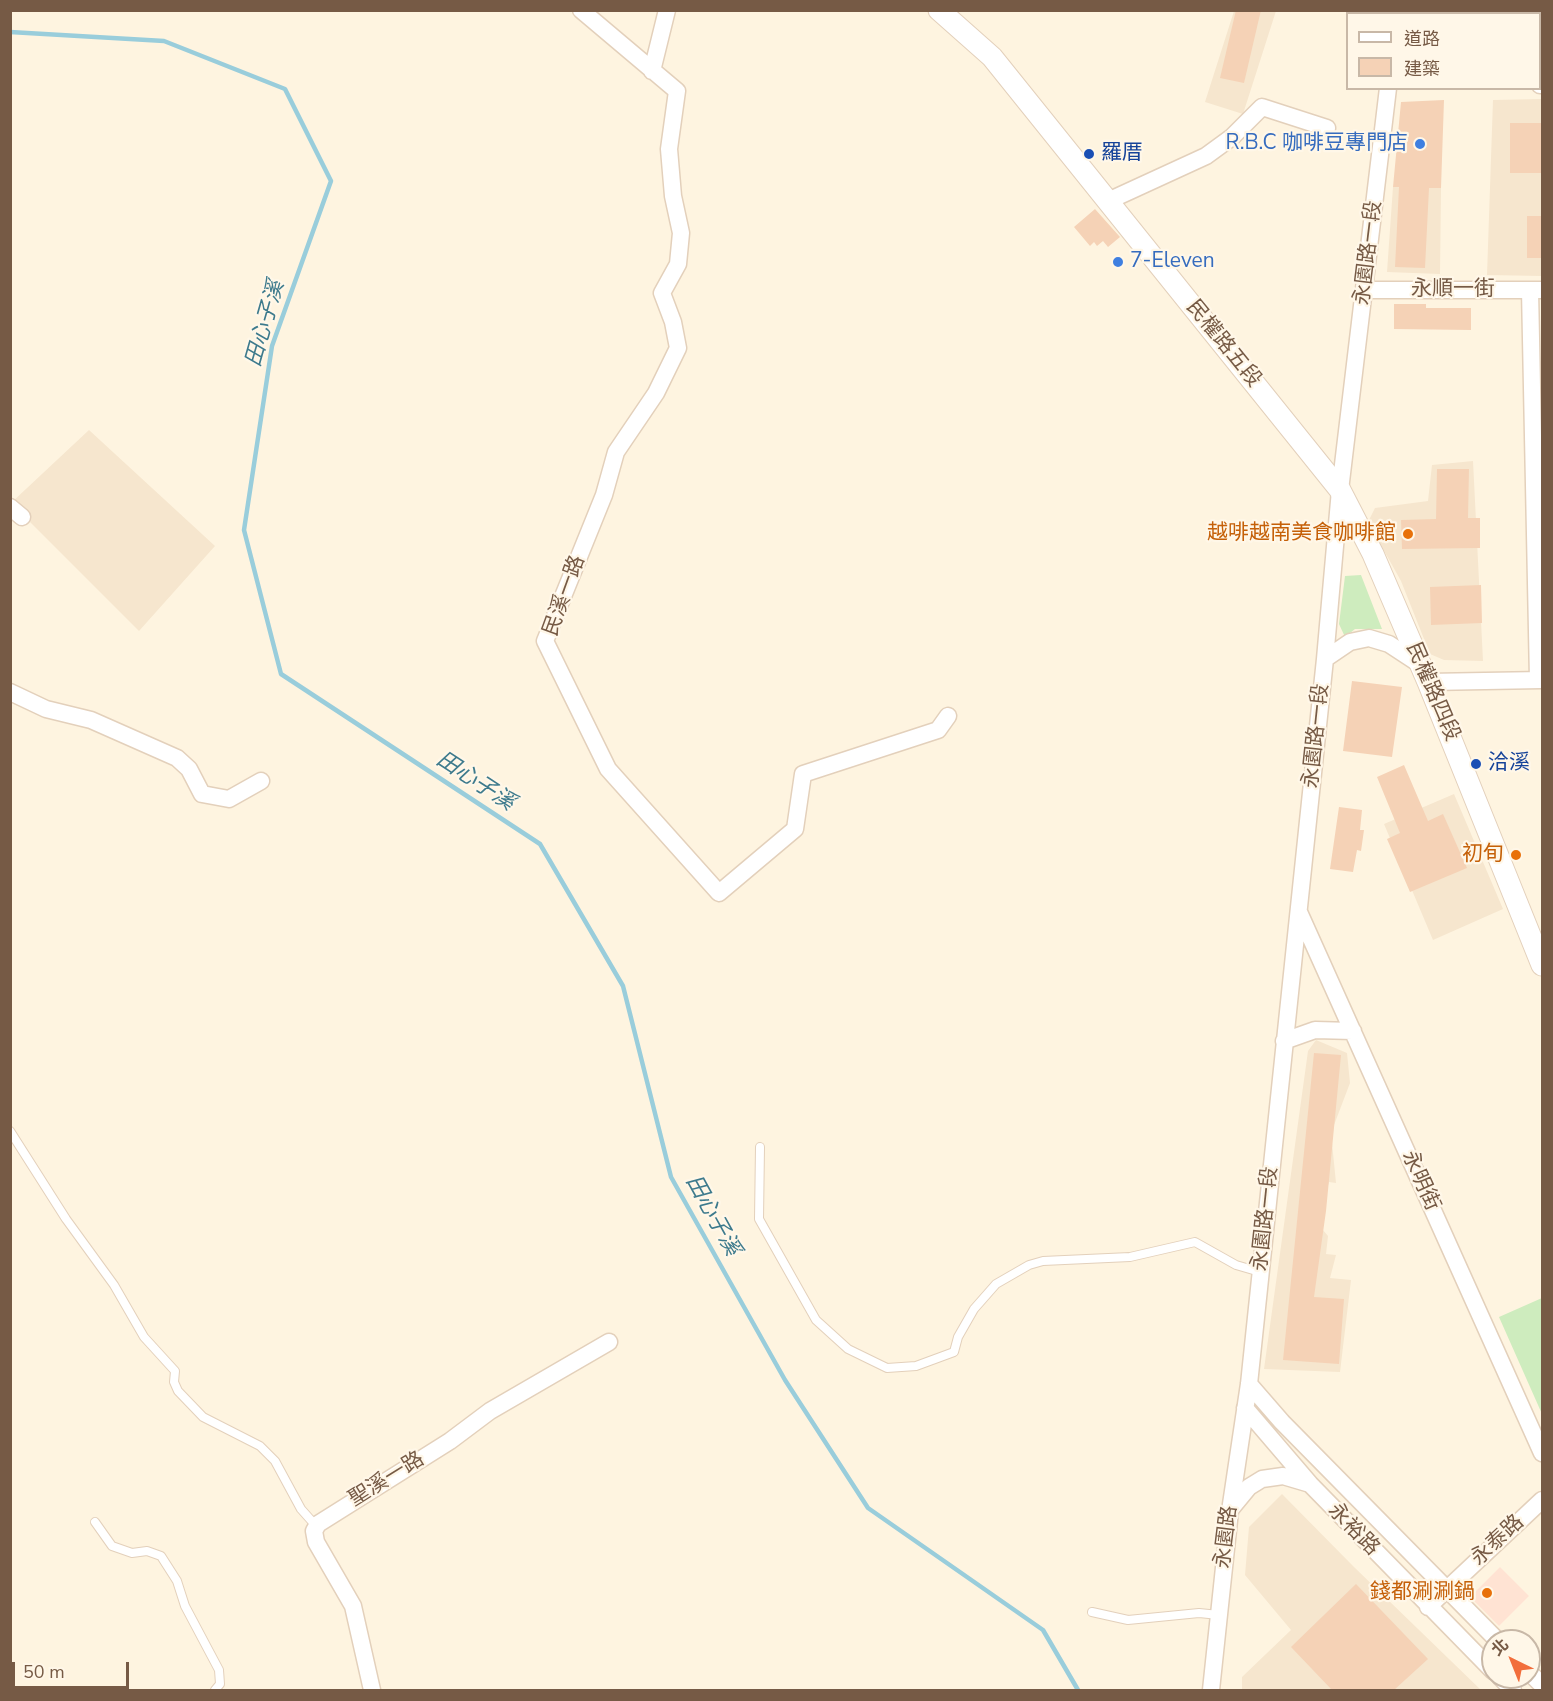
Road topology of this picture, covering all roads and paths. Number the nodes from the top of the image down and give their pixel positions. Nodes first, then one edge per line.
1 (581, 10) edge
2 (667, 10) edge
3 (939, 10) edge
4 (652, 71) junction
5 (1388, 90) edge
6 (1327, 128) dead end
7 (1108, 201) junction
8 (1536, 290) edge
9 (1364, 291) junction
10 (1538, 482) edge
11 (1340, 490) junction
12 (1325, 659) junction
13 (1425, 673) junction
14 (1540, 680) edge
15 (10, 692) edge
16 (948, 716) dead end
17 (261, 781) dead end
18 (1298, 910) junction
19 (1542, 965) edge
20 (1353, 1031) junction
21 (1284, 1041) junction
22 (10, 1131) edge
23 (760, 1147) dead end
24 (1260, 1272) junction
25 (609, 1342) dead end
26 (1249, 1384) junction
27 (1245, 1408) junction
28 (1542, 1453) edge
29 (1310, 1484) junction
30 (1542, 1500) edge
31 (1230, 1511) junction
32 (95, 1522) dead end
33 (316, 1527) junction
34 (1446, 1591) junction
35 (1428, 1607) junction
36 (1092, 1612) dead end
37 (1219, 1614) junction
38 (1485, 1629) edge
39 (1481, 1659) edge
40 (215, 1690) edge
41 (372, 1690) edge
42 (1211, 1690) edge

1 - 4 street
2 - 4 street
3 - 7 street, 民權路五段
4 - 16 street, 民溪一路
5 - 9 street, 永園路一段
6 - 7 street
7 - 11 street, 民權路五段
8 - 9 street, 永順一街
8 - 10 street
9 - 11 street, 永園路一段
10 - 14 street
11 - 12 street, 永園路一段
11 - 13 street, 民權路四段
12 - 13 street
12 - 18 street, 永園路一段
13 - 14 street
13 - 19 street, 民權路四段
15 - 17 street
18 - 20 street, 永明街
18 - 21 street, 永園路一段
20 - 21 street
20 - 28 street, 永明街
21 - 24 street, 永園路一段
22 - 33 lane
23 - 24 lane
24 - 26 street, 永園路一段
25 - 33 street, 聖溪一路
26 - 27 street, 永園路
26 - 34 street, 永裕路
27 - 29 street, 永裕路
27 - 31 street, 永園路
29 - 31 street
29 - 35 street, 永裕路
30 - 34 street, 永泰路
31 - 37 street, 永園路
32 - 40 lane
33 - 41 street
34 - 35 street, 永泰路
34 - 38 street, 永裕路
35 - 39 street, 永裕路
36 - 37 lane
37 - 42 street, 永園路

